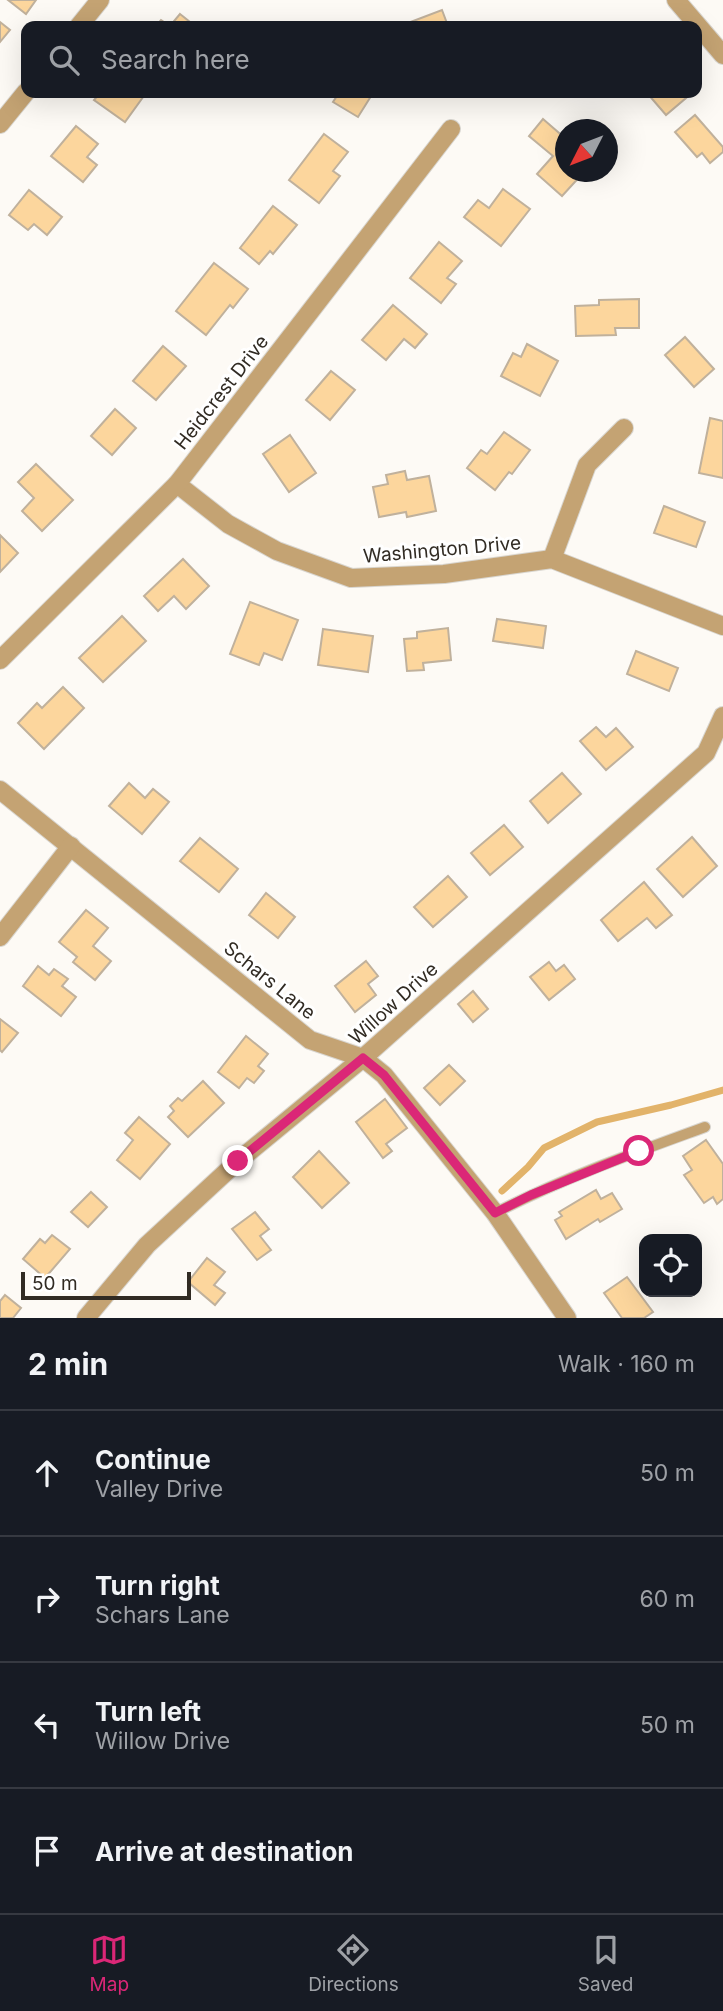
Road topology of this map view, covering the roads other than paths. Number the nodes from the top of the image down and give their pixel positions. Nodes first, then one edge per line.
1 (100, 0) edge
2 (676, 0) edge
3 (83, 21) edge
4 (694, 21) edge
5 (702, 30) edge
6 (723, 55) edge
7 (21, 98) edge
8 (0, 124) edge
9 (451, 129) dead end
10 (624, 428) dead end
11 (177, 484) junction
12 (552, 559) junction
13 (723, 626) edge
14 (0, 660) edge
15 (723, 716) edge
16 (0, 790) edge
17 (71, 846) junction
18 (0, 937) edge
19 (363, 1058) junction
20 (705, 1128) dead end
21 (495, 1213) junction
22 (86, 1318) edge
23 (567, 1318) edge

1 - 3 street
2 - 4 street
5 - 6 street
7 - 8 street
9 - 11 street, Heidcrest Drive
10 - 12 street
11 - 12 street, Washington Drive
11 - 14 street, Heidcrest Drive
12 - 13 street, Washington Drive
15 - 19 street, Willow Drive
16 - 17 street, Schars Lane
17 - 18 street
17 - 19 street, Schars Lane
19 - 21 street, Schars Lane
19 - 22 street, Willow Drive
20 - 21 lane
21 - 23 street, Schars Lane

